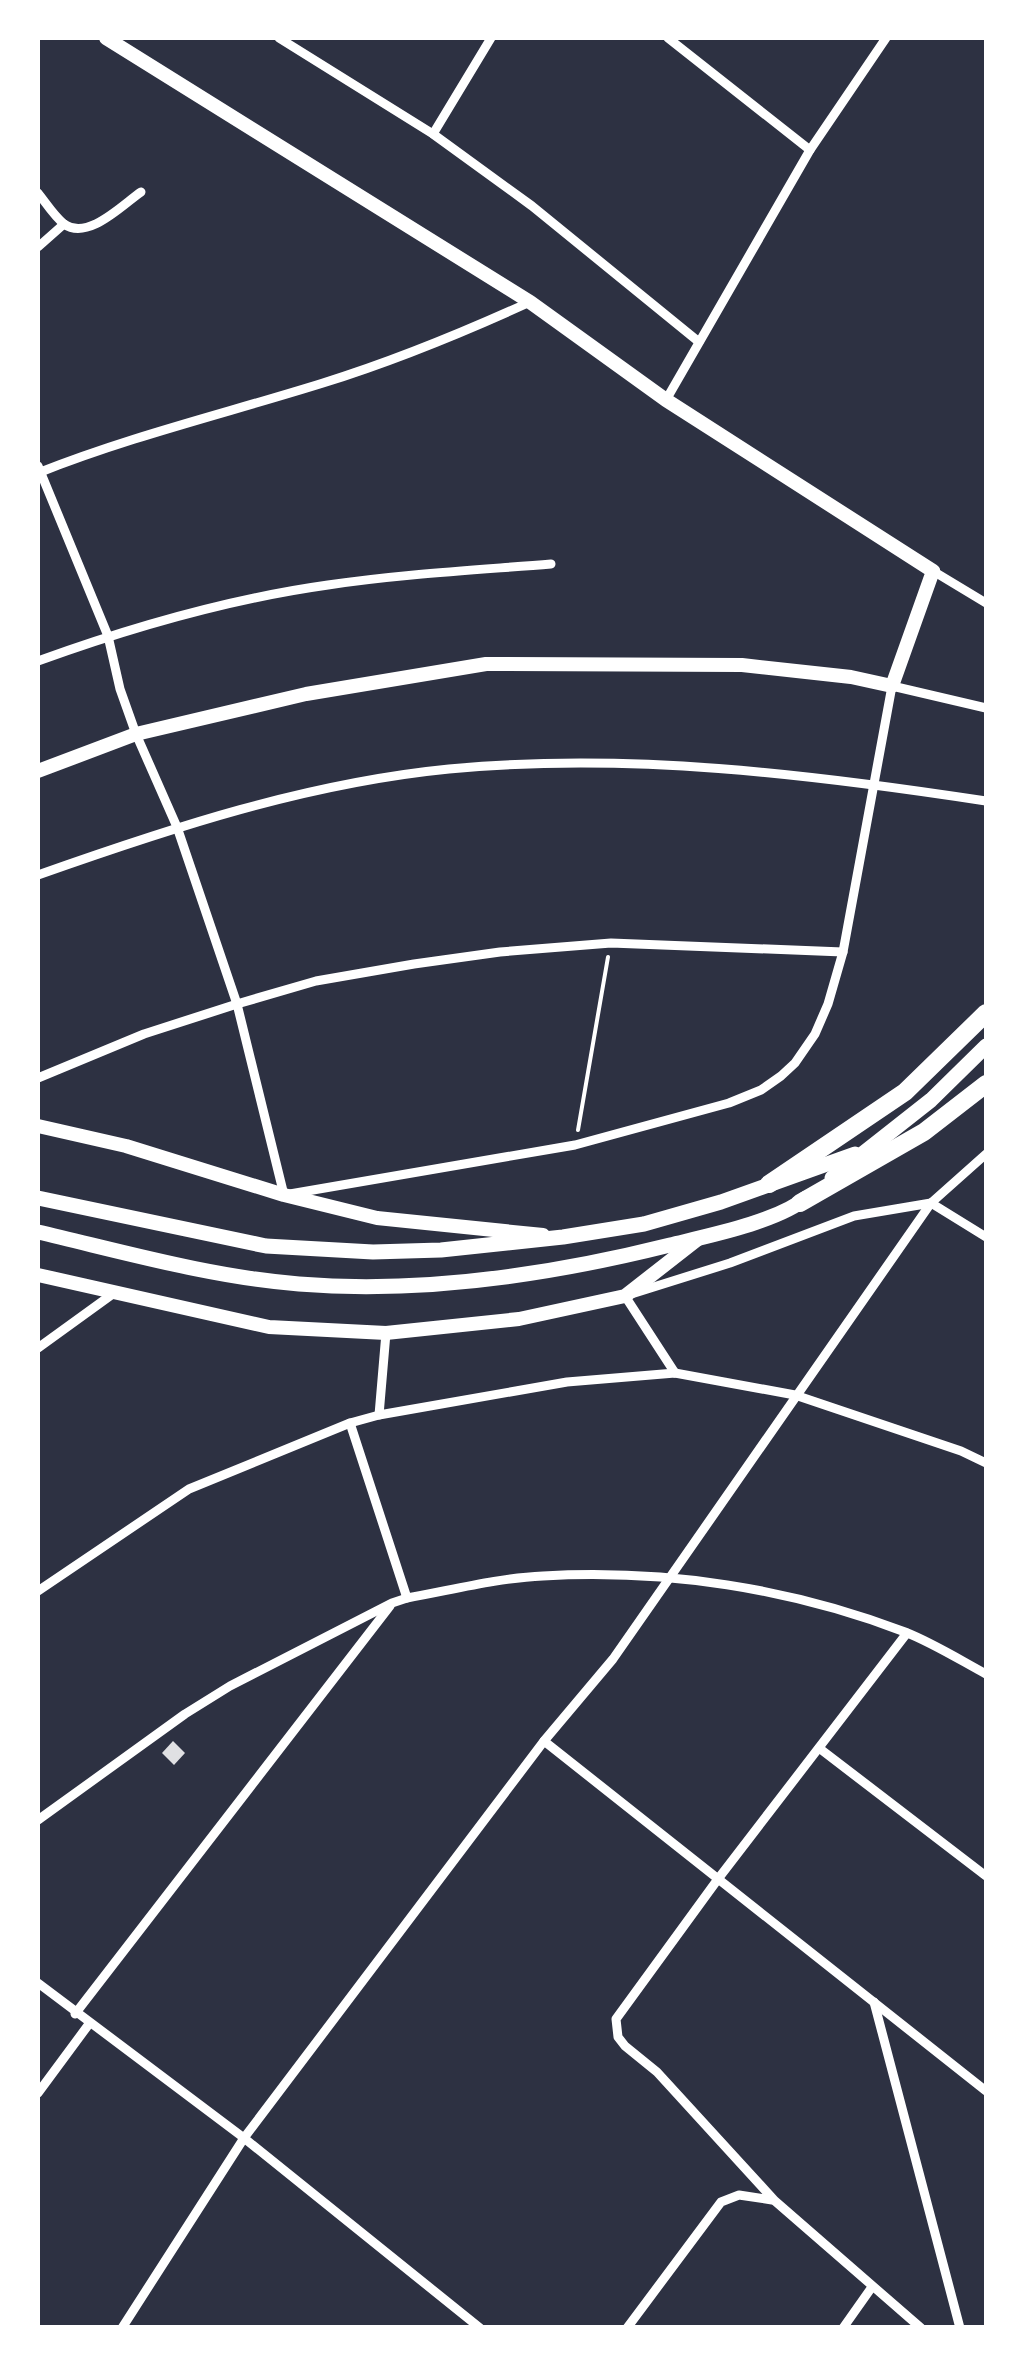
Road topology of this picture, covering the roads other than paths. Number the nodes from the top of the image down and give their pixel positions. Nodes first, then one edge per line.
1 (106, 38) edge
2 (279, 38) edge
3 (490, 38) edge
4 (668, 38) edge
5 (886, 38) edge
6 (433, 134) junction
7 (810, 150) junction
8 (142, 192) dead end
9 (38, 193) edge
10 (64, 224) junction
11 (38, 247) edge
12 (530, 302) junction
13 (699, 342) junction
14 (666, 400) junction
15 (38, 470) edge
16 (551, 564) dead end
17 (933, 571) junction
18 (986, 603) edge
19 (108, 636) junction
20 (38, 661) edge
21 (892, 686) junction
22 (986, 708) edge
23 (136, 734) junction
24 (38, 770) edge
25 (874, 784) junction
26 (986, 800) edge
27 (177, 827) junction
28 (38, 875) edge
29 (843, 952) junction
30 (237, 1004) junction
31 (986, 1013) edge
32 (986, 1046) edge
33 (38, 1078) edge
34 (986, 1084) edge
35 (38, 1126) edge
36 (868, 1149) junction
37 (986, 1154) edge
38 (769, 1184) junction
39 (284, 1196) junction
40 (38, 1198) edge
41 (800, 1204) junction
42 (932, 1204) junction
43 (38, 1232) edge
44 (564, 1237) junction
45 (986, 1237) edge
46 (700, 1238) junction
47 (38, 1276) edge
48 (114, 1294) junction
49 (625, 1296) junction
50 (386, 1333) junction
51 (38, 1348) edge
52 (675, 1374) junction
53 (795, 1394) junction
54 (379, 1415) junction
55 (350, 1423) junction
56 (986, 1463) edge
57 (672, 1576) junction
58 (38, 1591) edge
59 (407, 1598) junction
60 (392, 1604) junction
61 (908, 1633) junction
62 (986, 1674) edge
63 (544, 1741) junction
64 (818, 1748) junction
65 (38, 1820) edge
66 (986, 1876) edge
67 (718, 1879) junction
68 (38, 1984) edge
69 (874, 2002) junction
70 (75, 2014) junction
71 (89, 2024) junction
72 (986, 2091) edge
73 (38, 2092) edge
74 (244, 2138) junction
75 (775, 2201) junction
76 (872, 2287) junction
77 (122, 2328) edge
78 (480, 2328) edge
79 (627, 2328) edge
80 (842, 2328) edge
81 (921, 2328) edge
82 (960, 2328) edge

1 - 12 main road
2 - 6 street
3 - 6 street
4 - 7 street
5 - 7 street
6 - 13 street
7 - 13 street
8 - 10 street
9 - 10 street
10 - 11 street
12 - 14 main road
12 - 15 street
13 - 14 street
14 - 17 main road
15 - 19 street
16 - 19 street
17 - 18 street
17 - 21 main road
19 - 20 street
19 - 23 street
21 - 22 street
21 - 23 main road
21 - 25 street
23 - 24 main road
23 - 27 street
25 - 26 street
25 - 27 street
25 - 29 street
27 - 28 street
27 - 30 street
29 - 30 street
29 - 39 street
30 - 33 street
30 - 39 street
31 - 38 highway
32 - 36 highway
34 - 41 highway
35 - 39 main road
36 - 38 highway
36 - 41 highway
37 - 42 street
38 - 44 highway
39 - 44 main road
40 - 44 highway
41 - 46 highway
42 - 45 street
42 - 49 street
42 - 53 street
43 - 46 highway
46 - 49 main road
47 - 48 main road
48 - 50 main road
48 - 51 street
49 - 50 main road
49 - 52 street
50 - 54 street
52 - 53 street
52 - 54 street
53 - 56 street
53 - 57 street
54 - 55 street
55 - 58 street
55 - 59 street
57 - 59 street
57 - 61 street
57 - 63 street
59 - 60 street
60 - 65 street
60 - 70 street
61 - 62 street
61 - 64 street
63 - 67 street
63 - 74 street
64 - 66 street
64 - 67 street
67 - 69 street
67 - 75 street
68 - 70 street
69 - 72 street
69 - 82 street
70 - 71 street
71 - 73 street
71 - 74 street
74 - 77 street
74 - 78 street
75 - 76 street
75 - 79 street
76 - 80 street
76 - 81 street

